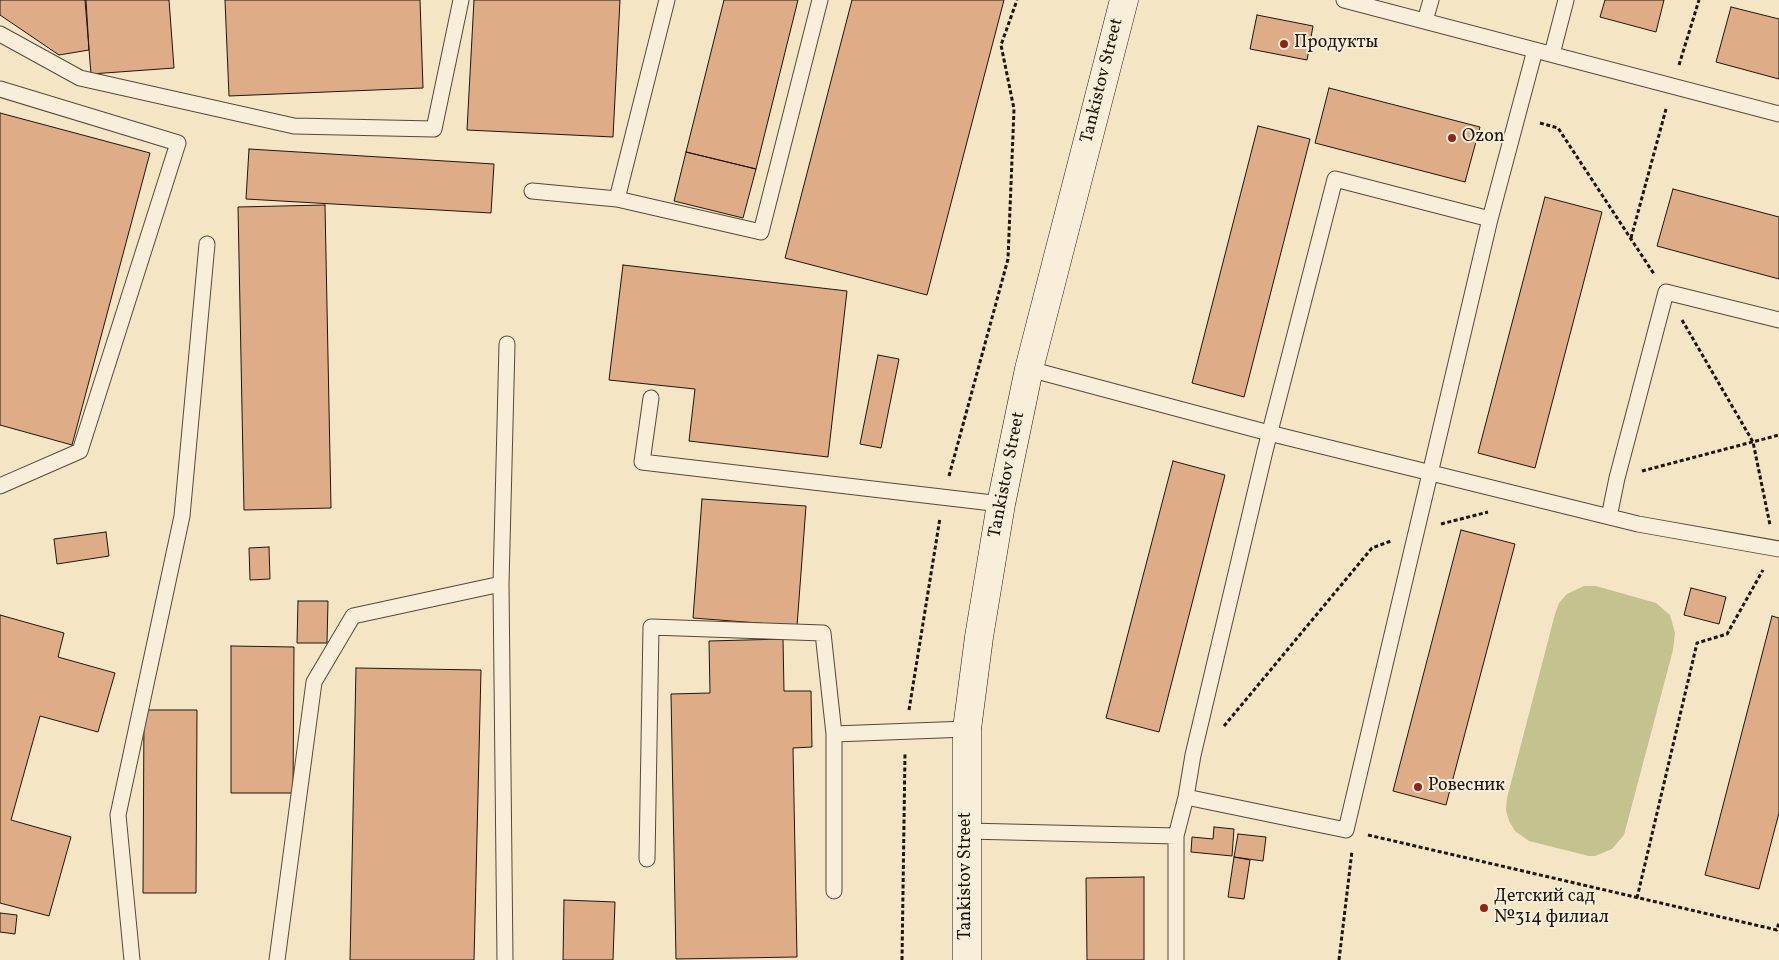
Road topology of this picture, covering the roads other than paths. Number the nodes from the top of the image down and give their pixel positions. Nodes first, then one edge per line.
1 (461, 0) edge
2 (666, 0) edge
3 (820, 0) edge
4 (1124, 0) edge
5 (1344, 0) edge
6 (1431, 0) edge
7 (1566, 0) edge
8 (1425, 21) junction
9 (0, 34) edge
10 (1535, 50) junction
11 (1552, 54) junction
12 (0, 89) edge
13 (1779, 114) edge
14 (532, 191) dead end
15 (618, 199) junction
16 (1490, 218) junction
17 (206, 244) dead end
18 (1779, 320) edge
19 (507, 344) dead end
20 (1029, 369) junction
21 (651, 398) dead end
22 (1269, 434) junction
23 (1430, 474) junction
24 (0, 486) edge
25 (1001, 504) junction
26 (1609, 517) junction
27 (1777, 549) edge
28 (501, 584) junction
29 (967, 729) junction
30 (834, 734) junction
31 (1186, 797) junction
32 (967, 831) junction
33 (1176, 836) junction
34 (647, 859) dead end
35 (834, 891) dead end
36 (132, 960) edge
37 (277, 960) edge
38 (505, 960) edge
39 (967, 960) edge
40 (1176, 960) edge

1 - 9 lane
2 - 15 lane
3 - 15 lane
4 - 20 main road, Tankistov Street
5 - 8 lane
6 - 8 lane
7 - 11 lane
8 - 10 lane
10 - 11 lane
10 - 16 lane
11 - 13 lane
12 - 24 lane
14 - 15 lane
16 - 22 lane
16 - 23 lane
17 - 36 lane
18 - 26 lane
19 - 28 lane
20 - 22 lane
20 - 25 main road, Tankistov Street
21 - 25 lane
22 - 23 lane
22 - 31 lane
23 - 26 lane
23 - 31 lane
25 - 29 main road, Tankistov Street
26 - 27 lane
28 - 37 lane
28 - 38 lane
29 - 30 lane
29 - 32 main road, Tankistov Street
30 - 34 lane
30 - 35 lane
31 - 33 lane
32 - 33 lane
32 - 39 main road, Tankistov Street
33 - 40 lane

